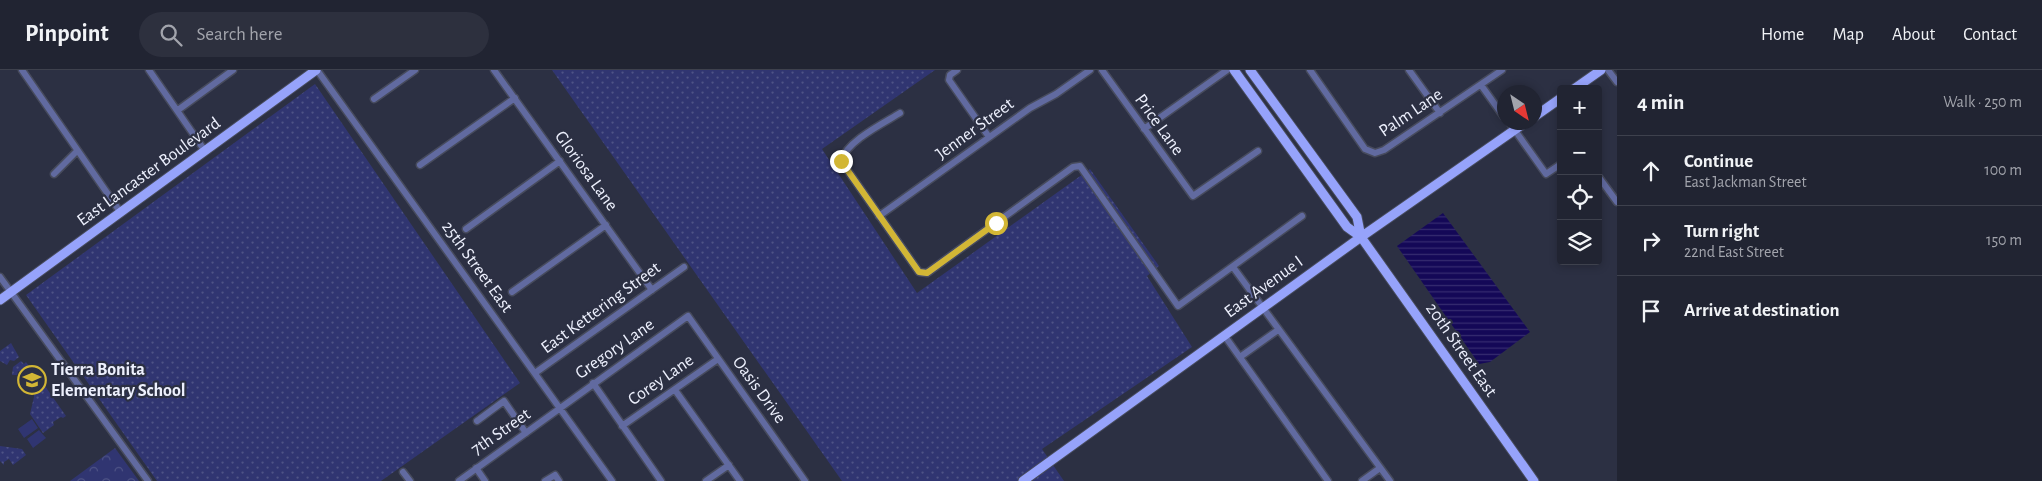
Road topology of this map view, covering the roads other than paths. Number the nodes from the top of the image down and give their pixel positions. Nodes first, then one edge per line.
1 (22, 70) edge
2 (149, 70) edge
3 (233, 70) edge
4 (317, 70) edge
5 (415, 70) edge
6 (494, 70) edge
7 (957, 70) edge
8 (1090, 70) edge
9 (1102, 70) edge
10 (1227, 70) edge
11 (1234, 70) edge
12 (1250, 70) edge
13 (1310, 70) edge
14 (1409, 70) edge
15 (1502, 70) edge
16 (1601, 70) edge
17 (1608, 70) edge
18 (1617, 82) edge
19 (1481, 85) junction
20 (1580, 85) edge
21 (515, 98) junction
22 (374, 100) dead end
23 (1557, 101) edge
24 (1497, 107) edge
25 (178, 110) junction
26 (1542, 111) edge
27 (1440, 112) junction
28 (900, 113) dead end
29 (1144, 129) junction
30 (1515, 130) joint
31 (989, 137) junction
32 (77, 151) junction
33 (205, 151) junction
34 (1258, 152) dead end
35 (560, 161) junction
36 (420, 165) dead end
37 (1557, 167) edge
38 (54, 174) dead end
39 (1602, 181) edge
40 (1617, 202) edge
41 (121, 213) junction
42 (879, 216) junction
43 (1302, 216) dead end
44 (606, 225) junction
45 (466, 229) dead end
46 (1361, 237) junction
47 (684, 267) dead end
48 (1233, 267) junction
49 (0, 277) edge
50 (652, 290) junction
51 (11, 292) junction
52 (512, 292) dead end
53 (0, 300) edge
54 (1263, 308) junction
55 (688, 316) joint
56 (1278, 330) junction
57 (1224, 335) junction
58 (1240, 357) junction
59 (718, 359) junction
60 (535, 373) junction
61 (593, 383) junction
62 (675, 390) junction
63 (560, 407) junction
64 (478, 420) dead end
65 (622, 426) junction
66 (526, 433) junction
67 (729, 465) junction
68 (476, 468) junction
69 (1380, 468) junction
70 (403, 472) dead end
71 (148, 481) edge
72 (410, 481) edge
73 (459, 481) edge
74 (485, 481) edge
75 (545, 481) edge
76 (559, 481) edge
77 (612, 481) edge
78 (661, 481) edge
79 (706, 481) edge
80 (740, 481) edge
81 (805, 481) edge
82 (1023, 481) edge
83 (1328, 481) edge
84 (1362, 481) edge
85 (1390, 481) edge
86 (1534, 481) edge

1 - 32 street
2 - 25 street
3 - 25 street
4 - 33 main road, East Lancaster Boulevard
4 - 60 street, 25th Street East
5 - 22 street
6 - 21 street, Gloriosa Lane
7 - 31 street
8 - 31 street, Jenner Street
9 - 29 street, Price Lane
10 - 29 street
11 - 46 main road, 20th Street East
12 - 46 main road, 20th Street East
13 - 27 street, Palm Lane
14 - 27 street
15 - 19 street, Palm Lane
16 - 20 main road
17 - 18 street
19 - 24 street
19 - 27 street, Palm Lane
21 - 35 street, Gloriosa Lane
21 - 36 street
23 - 26 main road
25 - 33 street
28 - 42 street
29 - 34 street, Price Lane
30 - 37 street
30 - 46 main road, East Avenue I
31 - 42 street, Jenner Street
32 - 38 street
32 - 41 street
33 - 41 main road, East Lancaster Boulevard
35 - 44 street, Gloriosa Lane
35 - 45 street
39 - 40 street
41 - 51 main road, East Lancaster Boulevard
42 - 48 street
43 - 48 street
44 - 50 street, Gloriosa Lane
44 - 52 street
46 - 54 main road, East Avenue I
46 - 86 main road, 20th Street East
47 - 50 street, East Kettering Street
48 - 54 street
49 - 51 street
50 - 60 street, East Kettering Street
51 - 53 main road, East Lancaster Boulevard
51 - 71 street
54 - 56 street
54 - 57 main road, East Avenue I
55 - 59 street, Oasis Drive
55 - 61 street, Gregory Lane
56 - 58 street
56 - 69 street
57 - 58 street
57 - 82 main road, East Avenue I
58 - 83 street
59 - 62 street, Corey Lane
59 - 81 street, Oasis Drive
60 - 63 street, 25th Street East
61 - 63 street, Gregory Lane
61 - 65 street
62 - 65 street, Corey Lane
62 - 67 street
63 - 66 street, 7th Street
63 - 77 street, 25th Street East
64 - 66 street
65 - 78 street
66 - 68 street, 7th Street
67 - 79 street
67 - 80 street
68 - 73 street, 7th Street
68 - 74 street
69 - 84 street
69 - 85 street
70 - 72 street
75 - 76 street

